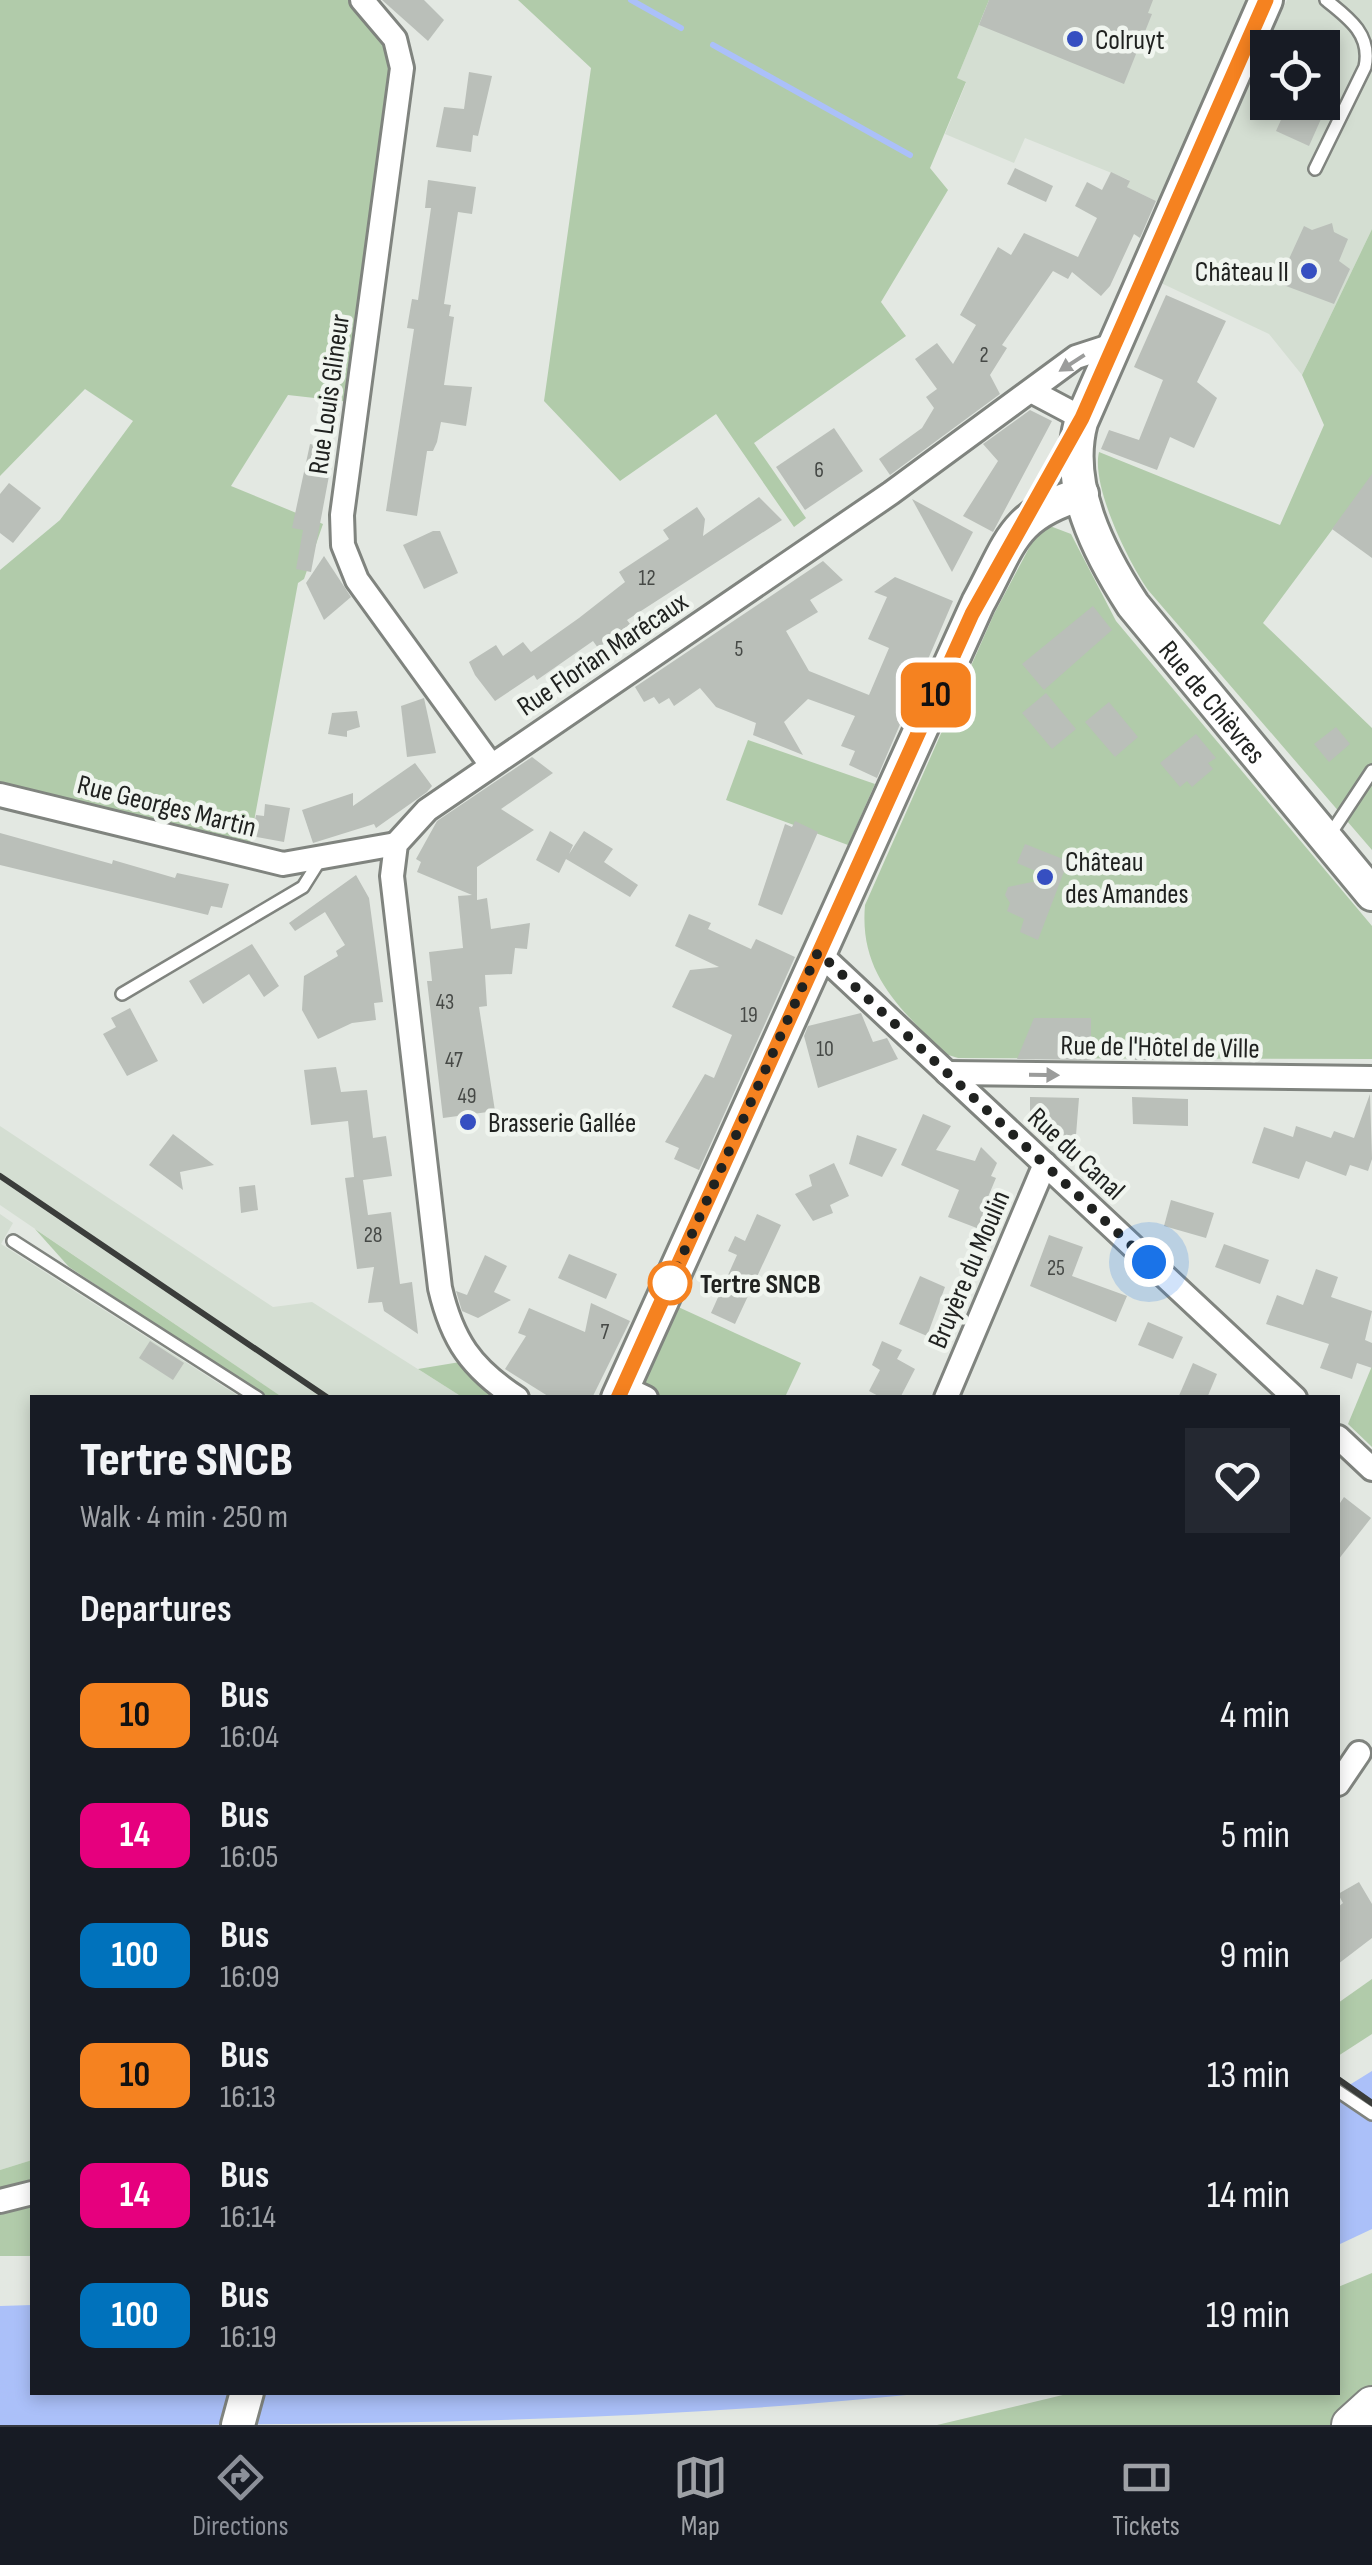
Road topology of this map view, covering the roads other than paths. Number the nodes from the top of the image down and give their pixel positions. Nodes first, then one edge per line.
1 (362, 0) edge
2 (1266, 0) edge
3 (1326, 0) edge
4 (1314, 168) dead end
5 (1116, 344) junction
6 (1033, 392) junction
7 (1081, 420) junction
8 (1082, 494) junction
9 (1024, 522) junction
10 (491, 765) junction
11 (1372, 771) edge
12 (0, 795) edge
13 (1327, 840) junction
14 (396, 844) junction
15 (320, 860) junction
16 (1372, 894) edge
17 (818, 952) junction
18 (122, 994) dead end
19 (946, 1073) junction
20 (1372, 1078) edge
21 (1045, 1164) junction
22 (12, 1240) dead end
23 (629, 1394) edge
24 (253, 1395) edge
25 (513, 1395) edge
26 (947, 1395) edge
27 (1292, 1395) edge
28 (1340, 1439) edge
29 (1372, 1468) edge
30 (1359, 1753) dead end
31 (1340, 1781) edge
32 (1340, 2092) edge
33 (1372, 2114) edge
34 (30, 2193) edge
35 (0, 2200) edge
36 (246, 2395) edge
37 (1372, 2406) edge
38 (238, 2425) edge
39 (1351, 2425) edge

1 - 10 street, Rue Louis Glineur
2 - 5 street
3 - 4 lane
5 -> 6 street, Rue Florian Marécaux
5 - 7 street
6 - 7 street
6 - 10 street, Rue Florian Marécaux
7 - 8 street, Rue de Chièvres
7 - 9 street
8 - 9 street
8 - 13 street, Rue de Chièvres
9 - 17 street
10 - 14 street, Rue Florian Marécaux
11 - 13 lane
12 - 15 street, Rue Georges Martin
13 - 16 street, Rue de Chièvres
14 - 15 street
14 - 25 street
15 - 18 lane
17 - 19 street, Rue du Canal
17 - 23 street
19 -> 20 street, Rue de l'Hôtel de Ville
19 - 21 street, Rue du Canal
21 - 26 street, Bruyère du Moulin
21 - 27 street, Rue du Canal
22 - 24 lane
28 - 29 street
30 - 31 street
32 - 33 lane
34 - 35 street
36 - 38 street
37 - 39 main road

